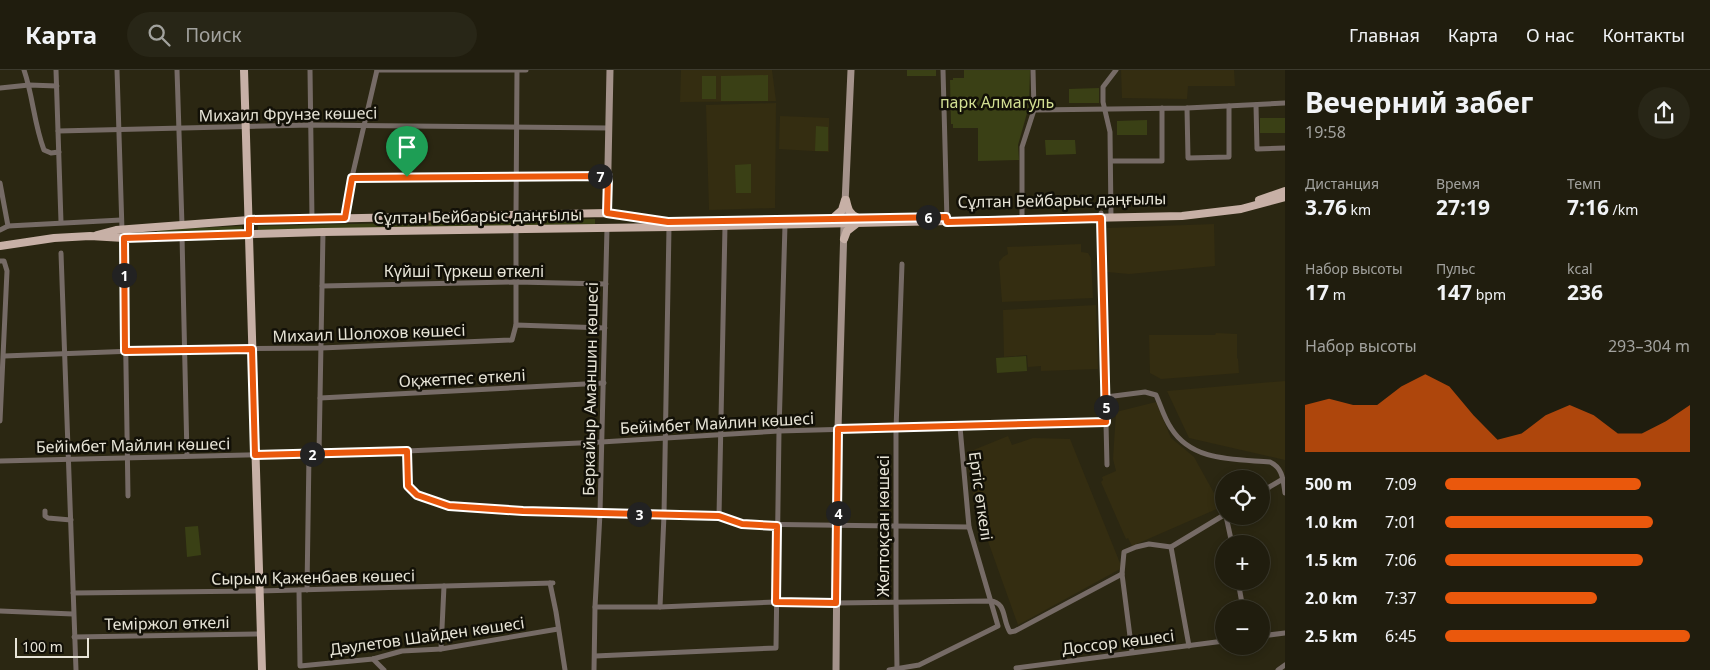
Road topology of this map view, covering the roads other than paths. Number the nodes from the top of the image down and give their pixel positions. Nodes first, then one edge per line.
1 (24, 70) edge
2 (56, 70) edge
3 (117, 70) edge
4 (177, 70) edge
5 (244, 70) edge
6 (310, 70) edge
7 (377, 70) edge
8 (517, 70) edge
9 (526, 70) edge
10 (610, 70) edge
11 (851, 70) edge
12 (943, 70) edge
13 (1033, 70) edge
14 (1116, 70) edge
15 (29, 85) junction
16 (57, 86) junction
17 (0, 88) edge
18 (1285, 103) edge
19 (1256, 105) junction
20 (1229, 106) junction
21 (1162, 108) junction
22 (1187, 108) junction
23 (1106, 109) junction
24 (1034, 110) junction
25 (311, 125) junction
26 (364, 125) junction
27 (246, 126) junction
28 (517, 127) junction
29 (179, 128) junction
30 (609, 128) junction
31 (119, 129) junction
32 (58, 131) junction
33 (1285, 148) edge
34 (58, 152) junction
35 (1111, 161) junction
36 (608, 176) junction
37 (516, 177) junction
38 (352, 178) junction
39 (0, 182) edge
40 (1285, 191) edge
41 (1285, 197) edge
42 (845, 200) junction
43 (607, 213) junction
44 (516, 215) junction
45 (621, 215) junction
46 (1101, 215) junction
47 (1111, 215) junction
48 (1022, 217) junction
49 (345, 218) junction
50 (312, 219) junction
51 (946, 219) junction
52 (121, 220) junction
53 (249, 220) junction
54 (832, 221) junction
55 (844, 221) junction
56 (858, 221) junction
57 (61, 222) junction
58 (182, 225) junction
59 (785, 225) junction
60 (8, 226) junction
61 (725, 226) junction
62 (621, 227) junction
63 (669, 227) junction
64 (516, 228) junction
65 (607, 228) junction
66 (0, 230) edge
67 (122, 230) junction
68 (323, 232) junction
69 (249, 234) junction
70 (90, 236) junction
71 (182, 236) junction
72 (124, 238) junction
73 (844, 239) junction
74 (0, 246) edge
75 (61, 253) dead end
76 (0, 261) edge
77 (902, 264) dead end
78 (516, 282) junction
79 (606, 284) junction
80 (322, 286) junction
81 (516, 325) junction
82 (605, 328) junction
83 (320, 348) junction
84 (186, 349) junction
85 (252, 349) junction
86 (125, 351) junction
87 (65, 355) junction
88 (4, 356) junction
89 (604, 384) junction
90 (1106, 397) junction
91 (320, 398) junction
92 (0, 421) edge
93 (1106, 422) junction
94 (960, 427) junction
95 (838, 429) junction
96 (896, 429) junction
97 (778, 431) junction
98 (721, 435) junction
99 (664, 437) junction
100 (601, 442) junction
101 (407, 451) junction
102 (309, 454) junction
103 (319, 454) junction
104 (255, 455) junction
105 (187, 456) junction
106 (127, 457) junction
107 (69, 459) junction
108 (0, 461) edge
109 (1107, 464) dead end
110 (1283, 479) junction
111 (1270, 487) edge
112 (1285, 493) edge
113 (128, 496) dead end
114 (45, 511) dead end
115 (600, 513) junction
116 (664, 515) junction
117 (719, 516) junction
118 (71, 520) junction
119 (1215, 522) edge
120 (777, 526) junction
121 (838, 526) junction
122 (896, 526) junction
123 (969, 527) junction
124 (1171, 547) junction
125 (1122, 574) junction
126 (444, 586) junction
127 (299, 590) junction
128 (307, 590) junction
129 (259, 592) junction
130 (73, 593) junction
131 (896, 601) junction
132 (990, 601) junction
133 (776, 602) junction
134 (836, 603) junction
135 (595, 607) junction
136 (660, 607) junction
137 (0, 611) edge
138 (73, 614) junction
139 (558, 629) junction
140 (1285, 633) edge
141 (260, 634) junction
142 (1270, 635) edge
143 (74, 637) junction
144 (1215, 642) edge
145 (1189, 646) junction
146 (441, 648) junction
147 (1132, 652) junction
148 (595, 656) junction
149 (373, 659) junction
150 (1285, 665) edge
151 (1016, 668) dead end
152 (897, 669) junction
153 (76, 670) edge
154 (262, 670) edge
155 (384, 670) edge
156 (565, 670) edge
157 (594, 670) edge
158 (836, 670) edge
159 (889, 670) edge
160 (1278, 670) edge

1 - 15 street
2 - 16 street
3 - 31 street
4 - 29 street
5 - 27 main road
6 - 25 street
7 - 8 street
7 - 26 street
8 - 9 street
8 - 28 street
10 - 30 main road
11 - 42 main road
12 - 51 street
13 - 24 street
14 - 23 street
15 - 16 street
15 - 17 street
15 - 34 street
16 - 32 street
18 - 19 street
19 - 20 street
19 - 33 street
20 - 22 street
20 - 22 street
21 - 22 street
21 - 23 street
21 - 35 street
23 - 24 street
23 - 35 street
24 - 48 street
25 - 26 street, Михаил Фрунзе көшесі
25 - 27 street, Михаил Фрунзе көшесі
25 - 50 street
26 - 28 street, Михаил Фрунзе көшесі
26 - 38 street
27 - 29 street, Михаил Фрунзе көшесі
27 - 53 main road
28 - 30 street, Михаил Фрунзе көшесі
28 - 37 street
29 - 31 street, Михаил Фрунзе көшесі
29 - 58 street
30 - 36 main road
31 - 32 street, Михаил Фрунзе көшесі
31 - 52 street
32 - 34 street
34 - 57 street
35 - 47 street
36 - 37 street
36 - 43 main road
37 - 38 street
37 - 44 street
38 - 49 street
39 - 60 street
40 - 47 main road, Сұлтан Бейбарыс даңғылы
41 - 47 main road, Сұлтан Бейбарыс даңғылы
42 - 54 main road
42 - 55 main road
42 - 56 main road
43 - 44 main road, Сұлтан Бейбарыс даңғылы
43 - 45 main road, Сұлтан Бейбарыс даңғылы
44 - 49 main road, Сұлтан Бейбарыс даңғылы
45 - 54 main road, Сұлтан Бейбарыс даңғылы
45 - 62 main road
46 - 47 main road, Сұлтан Бейбарыс даңғылы
46 - 48 main road, Сұлтан Бейбарыс даңғылы
46 - 90 street
48 - 51 main road, Сұлтан Бейбарыс даңғылы
49 - 50 main road, Сұлтан Бейбарыс даңғылы
50 - 53 main road, Сұлтан Бейбарыс даңғылы
51 - 56 main road, Сұлтан Бейбарыс даңғылы
52 - 57 street
52 - 67 street
53 - 58 main road, Сұлтан Бейбарыс даңғылы
53 - 69 main road
54 - 55 main road, Сұлтан Бейбарыс даңғылы
54 - 59 main road, Сұлтан Бейбарыс даңғылы
54 - 73 main road
55 - 56 main road, Сұлтан Бейбарыс даңғылы
55 - 73 main road
56 - 73 main road
57 - 60 street
58 - 67 main road, Сұлтан Бейбарыс даңғылы
59 - 61 main road, Сұлтан Бейбарыс даңғылы
59 - 97 street
60 - 66 street
61 - 63 main road, Сұлтан Бейбарыс даңғылы
61 - 98 street
62 - 63 main road, Сұлтан Бейбарыс даңғылы
62 - 65 main road, Сұлтан Бейбарыс даңғылы
63 - 99 street
64 - 65 main road, Сұлтан Бейбарыс даңғылы
64 - 68 main road, Сұлтан Бейбарыс даңғылы
64 - 78 street
65 - 79 street, Беркайыр Аманшин көшесі
67 - 70 main road, Сұлтан Бейбарыс даңғылы
68 - 69 main road, Сұлтан Бейбарыс даңғылы
68 - 80 street
69 - 71 main road, Сұлтан Бейбарыс даңғылы
69 - 85 main road
70 - 72 main road, Сұлтан Бейбарыс даңғылы
70 - 74 main road, Сұлтан Бейбарыс даңғылы
71 - 72 main road, Сұлтан Бейбарыс даңғылы
71 - 84 street
72 - 86 street
73 - 95 main road
75 - 87 street
76 - 88 street
77 - 96 street, Желтоқсан көшесі
78 - 79 street, Күйші Түркеш өткелі
78 - 80 street, Күйші Түркеш өткелі
78 - 81 street
79 - 82 street, Беркайыр Аманшин көшесі
80 - 83 street
81 - 82 street
81 - 83 street, Михаил Шолохов көшесі
82 - 89 street, Беркайыр Аманшин көшесі
83 - 85 street, Михаил Шолохов көшесі
83 - 91 street
84 - 85 street, Михаил Шолохов көшесі
84 - 86 street, Михаил Шолохов көшесі
84 - 105 street
85 - 104 main road
86 - 87 street, Михаил Шолохов көшесі
86 - 106 street
87 - 88 street, Михаил Шолохов көшесі
87 - 107 street
88 - 92 street
89 - 91 street, Оқжетпес өткелі
89 - 100 street, Беркайыр Аманшин көшесі
90 - 93 street
90 - 110 street
91 - 103 street
93 - 94 street, Бейімбет Майлин көшесі
93 - 109 street
94 - 96 street, Бейімбет Майлин көшесі
94 - 123 street, Ертіс өткелі
95 - 96 street, Бейімбет Майлин көшесі
95 - 97 street, Бейімбет Майлин көшесі
95 - 121 main road
96 - 122 street, Желтоқсан көшесі
97 - 98 street, Бейімбет Майлин көшесі
97 - 120 street
98 - 99 street, Бейімбет Майлин көшесі
98 - 117 street
99 - 100 street, Бейімбет Майлин көшесі
99 - 116 street
100 - 101 street, Бейімбет Майлин көшесі
100 - 115 street, Беркайыр Аманшин көшесі
101 - 103 street, Бейімбет Майлин көшесі
101 - 115 street
102 - 103 street, Бейімбет Майлин көшесі
102 - 104 street, Бейімбет Майлин көшесі
102 - 128 street
104 - 105 street, Бейімбет Майлин көшесі
104 - 129 main road
105 - 106 street, Бейімбет Майлин көшесі
106 - 107 street, Бейімбет Майлин көшесі
106 - 113 street
107 - 108 street, Бейімбет Майлин көшесі
107 - 118 street
110 - 111 street
110 - 112 street
114 - 118 street
115 - 116 street
115 - 135 street, Беркайыр Аманшин көшесі
116 - 117 street
116 - 136 street
117 - 120 street
118 - 130 street
119 - 124 street
120 - 121 street
120 - 133 street
121 - 122 street
121 - 134 main road
122 - 123 street
122 - 131 street, Желтоқсан көшесі
123 - 132 street, Ертіс өткелі
124 - 125 street
124 - 145 street
125 - 132 street
125 - 147 street
126 - 128 street, Сырым Қаженбаев көшесі
126 - 139 street, Сырым Қаженбаев көшесі
126 - 146 street
127 - 128 street, Сырым Қаженбаев көшесі
127 - 129 street, Сырым Қаженбаев көшесі
127 - 149 street, Дәулетов Шайден көшесі
129 - 130 street, Сырым Қаженбаев көшесі
129 - 141 main road
130 - 138 street
131 - 132 street
131 - 134 street
131 - 152 street, Желтоқсан көшесі
132 - 152 street, Ертіс өткелі
133 - 134 street
133 - 136 street
133 - 148 street
134 - 158 main road
135 - 136 street
135 - 148 street, Беркайыр Аманшин көшесі
137 - 138 street
138 - 143 street
139 - 146 street, Дәулетов Шайден көшесі
139 - 156 street
140 - 142 street
141 - 143 street, Теміржол өткелі
141 - 154 main road
143 - 153 street
144 - 145 street, Доссор көшесі
145 - 147 street, Доссор көшесі
146 - 149 street, Дәулетов Шайден көшесі
147 - 151 street, Доссор көшесі
148 - 157 street, Беркайыр Аманшин көшесі
149 - 155 street
150 - 160 street
152 - 159 street

